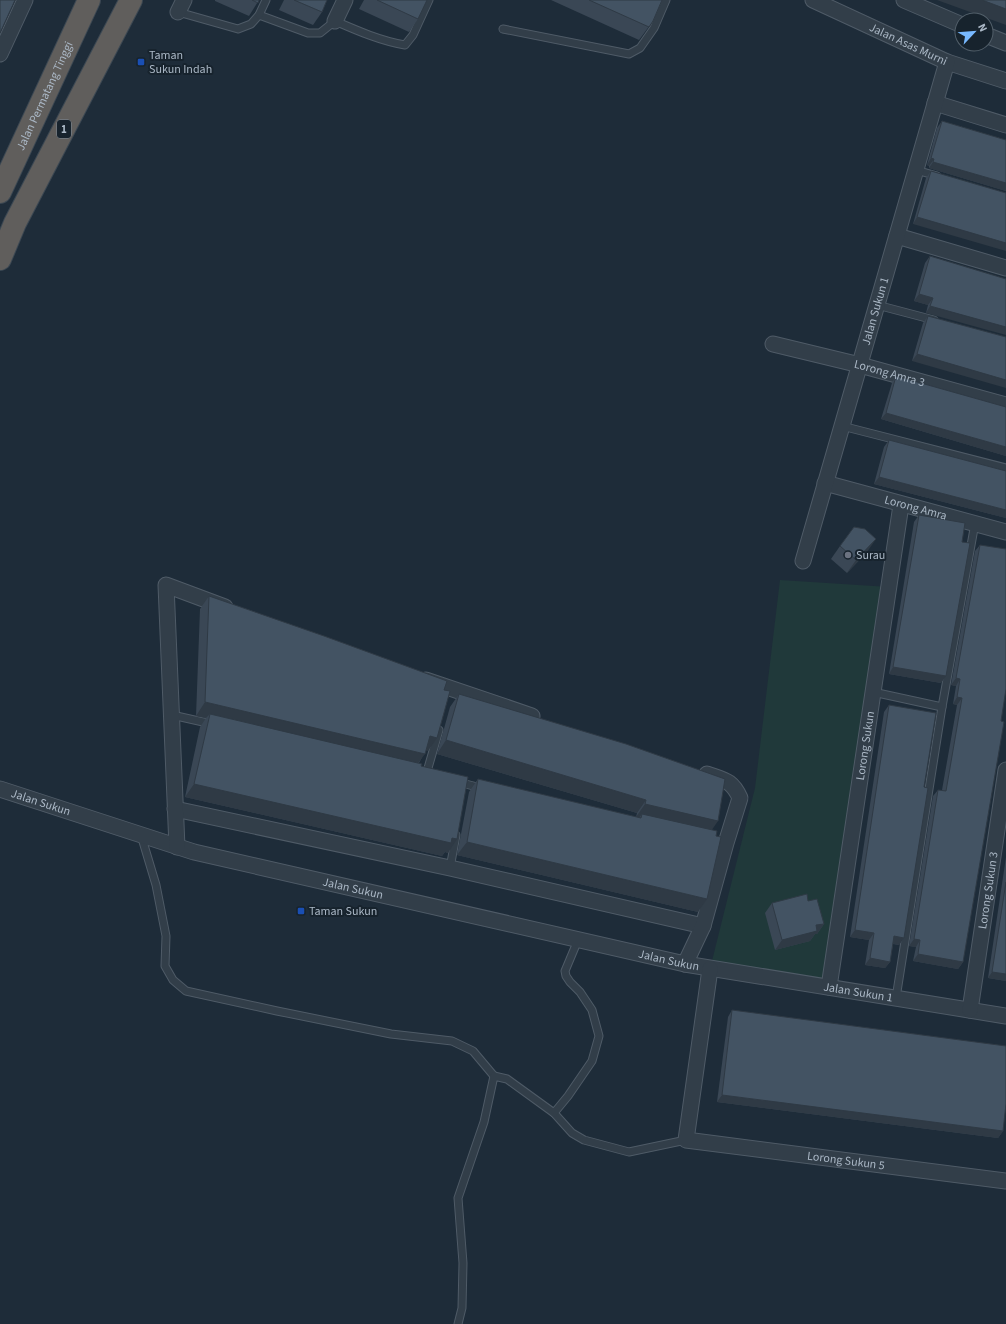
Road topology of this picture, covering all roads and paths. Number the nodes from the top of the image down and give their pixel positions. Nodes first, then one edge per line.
1 (25, 0) edge
2 (89, 0) edge
3 (131, 0) edge
4 (266, 0) edge
5 (345, 0) edge
6 (429, 0) edge
7 (666, 0) edge
8 (813, 0) edge
9 (904, 0) edge
10 (181, 6) edge
11 (259, 14) junction
12 (335, 21) junction
13 (954, 21) edge
14 (503, 29) dead end
15 (994, 38) edge
16 (1006, 43) edge
17 (0, 54) edge
18 (947, 62) junction
19 (1006, 81) edge
20 (935, 103) junction
21 (1006, 125) edge
22 (916, 170) junction
23 (946, 178) edge
24 (0, 192) edge
25 (897, 236) junction
26 (0, 259) edge
27 (1006, 268) edge
28 (877, 305) junction
29 (938, 321) edge
30 (773, 344) dead end
31 (860, 365) junction
32 (1006, 405) edge
33 (842, 426) junction
34 (1006, 468) edge
35 (826, 483) junction
36 (901, 504) junction
37 (975, 523) junction
38 (1006, 532) edge
39 (803, 561) dead end
40 (241, 612) edge
41 (413, 676) edge
42 (873, 692) junction
43 (942, 706) junction
44 (172, 715) junction
45 (548, 722) edge
46 (440, 725) edge
47 (218, 726) edge
48 (690, 769) edge
49 (1006, 770) edge
50 (418, 773) edge
51 (452, 781) edge
52 (0, 789) edge
53 (488, 789) edge
54 (175, 809) junction
55 (457, 830) edge
56 (141, 834) junction
57 (177, 847) junction
58 (450, 868) junction
59 (703, 926) junction
60 (578, 940) junction
61 (686, 964) junction
62 (710, 969) junction
63 (829, 987) junction
64 (896, 998) junction
65 (970, 1010) junction
66 (1006, 1016) edge
67 (494, 1076) junction
68 (554, 1113) junction
69 (686, 1140) junction
70 (1006, 1181) edge
71 (458, 1324) edge

1 - 17 street
2 - 24 highway, Jalan Permatang Tinggi
3 - 26 highway, 1
4 - 11 lane
5 - 12 street
6 - 12 lane
7 - 14 lane
8 - 18 street, Jalan Asas Murni
9 - 13 street
10 - 11 lane
11 - 12 lane
15 - 16 street
18 - 19 street, Jalan Asas Murni
18 - 20 street, Jalan Sukun 1
20 - 21 street
20 - 22 street, Jalan Sukun 1
22 - 23 lane
22 - 25 street, Jalan Sukun 1
25 - 27 street
25 - 28 street, Jalan Sukun 1
28 - 29 lane
28 - 31 street, Jalan Sukun 1
30 - 31 street, Lorong Amra 3
31 - 32 street, Lorong Amra 3
31 - 33 street, Jalan Sukun 1
33 - 34 lane
33 - 35 street, Jalan Sukun 1
35 - 36 street, Lorong Amra
35 - 39 street, Jalan Sukun 1
36 - 37 street, Lorong Amra
36 - 42 street, Lorong Sukun
37 - 38 street, Lorong Amra
37 - 43 lane
40 - 44 street
41 - 45 street
42 - 43 lane
42 - 63 street, Lorong Sukun
43 - 64 lane
44 - 47 lane
44 - 54 street
46 - 50 lane
48 - 59 street
49 - 65 street, Lorong Sukun 3
51 - 53 lane
52 - 56 street, Jalan Sukun
54 - 57 street
54 - 58 street
55 - 58 lane
56 - 57 street, Jalan Sukun
56 - 67 lane
57 - 60 street, Jalan Sukun
58 - 59 street
59 - 61 street
60 - 61 street, Jalan Sukun
60 - 68 lane
61 - 62 street, Jalan Sukun
62 - 63 street, Jalan Sukun 1
62 - 69 street
63 - 64 street, Jalan Sukun 1
64 - 65 street, Jalan Sukun 1
65 - 66 street, Jalan Sukun 1
67 - 68 lane
67 - 71 lane
68 - 69 lane
69 - 70 street, Lorong Sukun 5

